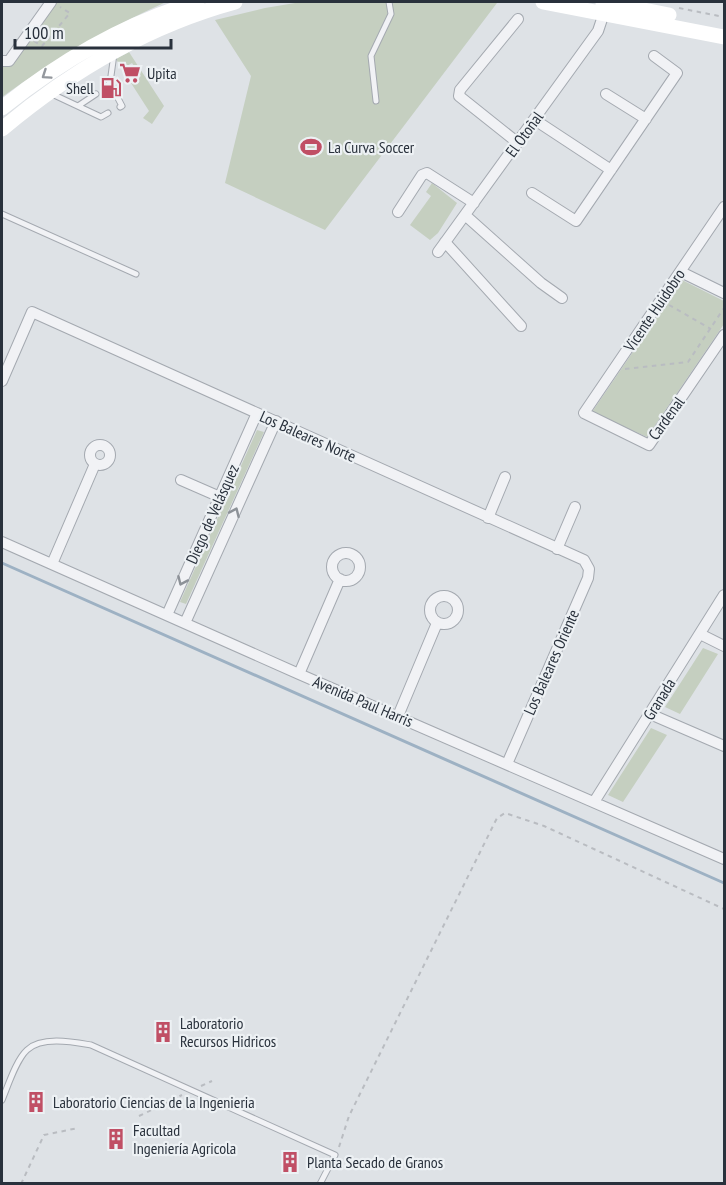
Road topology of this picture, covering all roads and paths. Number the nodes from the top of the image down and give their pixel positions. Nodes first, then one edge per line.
1 (52, 2) edge
2 (197, 2) edge
3 (235, 2) edge
4 (389, 2) edge
5 (543, 2) edge
6 (608, 5) edge
7 (678, 8) dead end
8 (724, 17) edge
9 (518, 19) dead end
10 (724, 27) edge
11 (27, 36) junction
12 (724, 37) edge
13 (114, 50) junction
14 (654, 56) dead end
15 (2, 61) edge
16 (48, 92) junction
17 (96, 94) dead end
18 (606, 94) dead end
19 (376, 101) dead end
20 (78, 106) junction
21 (120, 107) dead end
22 (2, 108) edge
23 (108, 113) dead end
24 (646, 119) junction
25 (534, 120) junction
26 (2, 129) edge
27 (518, 143) junction
28 (611, 170) junction
29 (532, 193) dead end
30 (474, 203) junction
31 (724, 207) edge
32 (398, 212) dead end
33 (2, 214) edge
34 (465, 215) junction
35 (445, 242) junction
36 (438, 252) dead end
37 (681, 272) junction
38 (136, 274) dead end
39 (724, 293) edge
40 (562, 298) dead end
41 (661, 301) junction
42 (724, 308) edge
43 (521, 326) dead end
44 (711, 329) junction
45 (724, 336) edge
46 (614, 370) junction
47 (2, 381) edge
48 (257, 413) junction
49 (584, 413) joint
50 (276, 421) junction
51 (95, 464) dead end
52 (505, 477) dead end
53 (181, 480) dead end
54 (220, 497) junction
55 (575, 507) dead end
56 (488, 518) junction
57 (2, 542) edge
58 (557, 549) junction
59 (584, 560) joint
60 (52, 564) junction
61 (339, 579) dead end
62 (724, 595) edge
63 (167, 615) junction
64 (185, 622) junction
65 (437, 623) dead end
66 (700, 634) junction
67 (724, 646) edge
68 (299, 674) junction
69 (650, 714) junction
70 (398, 716) junction
71 (724, 746) edge
72 (507, 764) junction
73 (594, 802) junction
74 (724, 859) edge
75 (724, 909) edge
76 (212, 1081) dead end
77 (202, 1086) dead end
78 (191, 1091) dead end
79 (2, 1100) edge
80 (139, 1116) dead end
81 (78, 1128) dead end
82 (335, 1155) junction
83 (21, 1184) edge
84 (320, 1184) edge

1 - 11 street
1 - 11 path
2 -> 22 main road
3 - 13 main road
4 - 19 lane
5 - 6 main road
6 - 10 main road
6 - 12 main road
6 - 25 street, El Otoñal
7 - 8 path
9 - 27 street
11 - 15 street
13 - 16 main road
13 - 21 lane
14 - 24 street
16 - 20 lane
16 - 26 main road
17 - 20 lane
18 - 24 street
20 - 23 lane
24 - 28 street
25 - 27 street, El Otoñal
25 - 28 street
27 - 30 street, El Otoñal
28 - 29 street
30 - 32 street
30 - 34 street, El Otoñal
31 - 37 street, Vicente Huidobro
33 - 38 lane
34 - 35 street, El Otoñal
34 - 40 street
35 - 36 street, El Otoñal
35 - 43 street
37 - 39 street
37 - 41 street, Vicente Huidobro
41 - 44 path
41 - 46 street, Vicente Huidobro
42 - 44 path
44 - 45 path
44 - 46 path
45 - 49 street, Cardenal
46 - 49 street, Vicente Huidobro
47 - 48 street, Los Baleares Norte
48 - 50 street, Los Baleares Norte
48 - 54 street, Diego de Velásquez
50 - 56 street, Los Baleares Norte
64 -> 50 street, Diego de Velásquez
51 - 60 street
52 - 56 street
53 - 54 street
54 -> 63 street, Diego de Velásquez
55 - 58 street
56 - 58 street, Los Baleares Norte
57 - 60 street, Avenida Paul Harris
58 - 59 street, Los Baleares Norte
59 - 72 street, Los Baleares Oriente
60 - 63 street, Avenida Paul Harris
61 - 68 street
62 - 66 street, Granada
63 - 64 street, Avenida Paul Harris
64 - 68 street, Avenida Paul Harris
65 - 70 street
66 - 67 street
66 - 69 street, Granada
68 - 70 street, Avenida Paul Harris
69 - 71 street
69 - 73 street, Granada
70 - 72 street, Avenida Paul Harris
72 - 73 street, Avenida Paul Harris
73 - 74 street, Avenida Paul Harris
75 - 82 path
76 - 77 path
78 - 80 path
79 - 82 lane
81 - 83 path
82 - 84 lane

